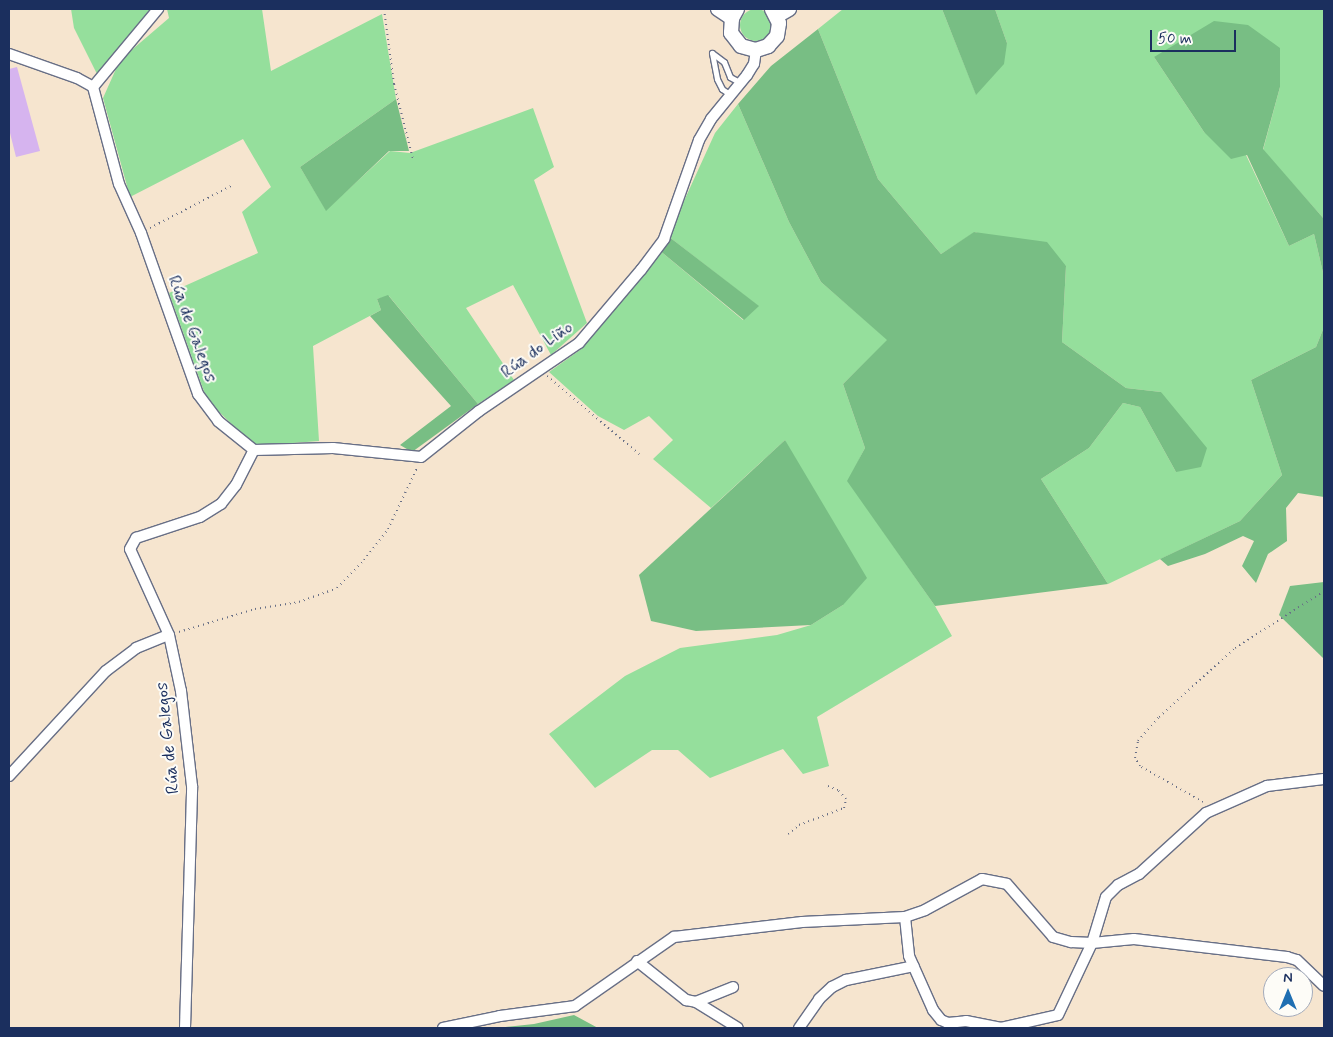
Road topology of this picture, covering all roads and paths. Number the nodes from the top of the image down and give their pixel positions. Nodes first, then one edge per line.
1 (158, 9) edge
2 (384, 9) edge
3 (718, 9) edge
4 (779, 11) edge
5 (734, 13) edge
6 (756, 50) junction
7 (9, 54) edge
8 (742, 84) junction
9 (93, 87) junction
10 (732, 95) junction
11 (413, 159) dead end
12 (233, 185) dead end
13 (141, 233) junction
14 (542, 368) junction
15 (254, 450) junction
16 (639, 454) dead end
17 (421, 457) junction
18 (1324, 591) edge
19 (169, 635) junction
20 (9, 776) edge
21 (1324, 779) edge
22 (825, 785) dead end
23 (1206, 813) junction
24 (788, 834) dead end
25 (905, 917) junction
26 (1092, 943) junction
27 (637, 961) junction
28 (914, 966) junction
29 (1324, 986) edge
30 (733, 987) dead end
31 (696, 1002) junction
32 (948, 1026) edge
33 (185, 1028) edge
34 (443, 1028) edge
35 (738, 1028) edge
36 (799, 1028) edge

1 - 9 street
2 - 11 path
3 - 5 street
4 - 6 street
5 - 6 street
6 - 8 street, Rúa do Liño
7 - 9 street
8 - 10 street, Rúa do Liño
8 - 10 lane
9 - 13 street, Rúa de Galegos
10 - 14 street, Rúa do Liño
12 - 13 path
13 - 15 street, Rúa de Galegos
14 - 16 path
14 - 17 street, Rúa do Liño
15 - 17 street
15 - 19 street, Rúa de Galegos
17 - 19 path
18 - 23 path
19 - 20 street
19 - 33 street, Rúa de Galegos
21 - 23 street
22 - 24 path
23 - 26 street
25 - 26 street
25 - 27 street
25 - 28 street
26 - 29 street
26 - 32 street
27 - 31 street
27 - 34 street
28 - 32 street
28 - 36 street
30 - 31 street
31 - 35 street

